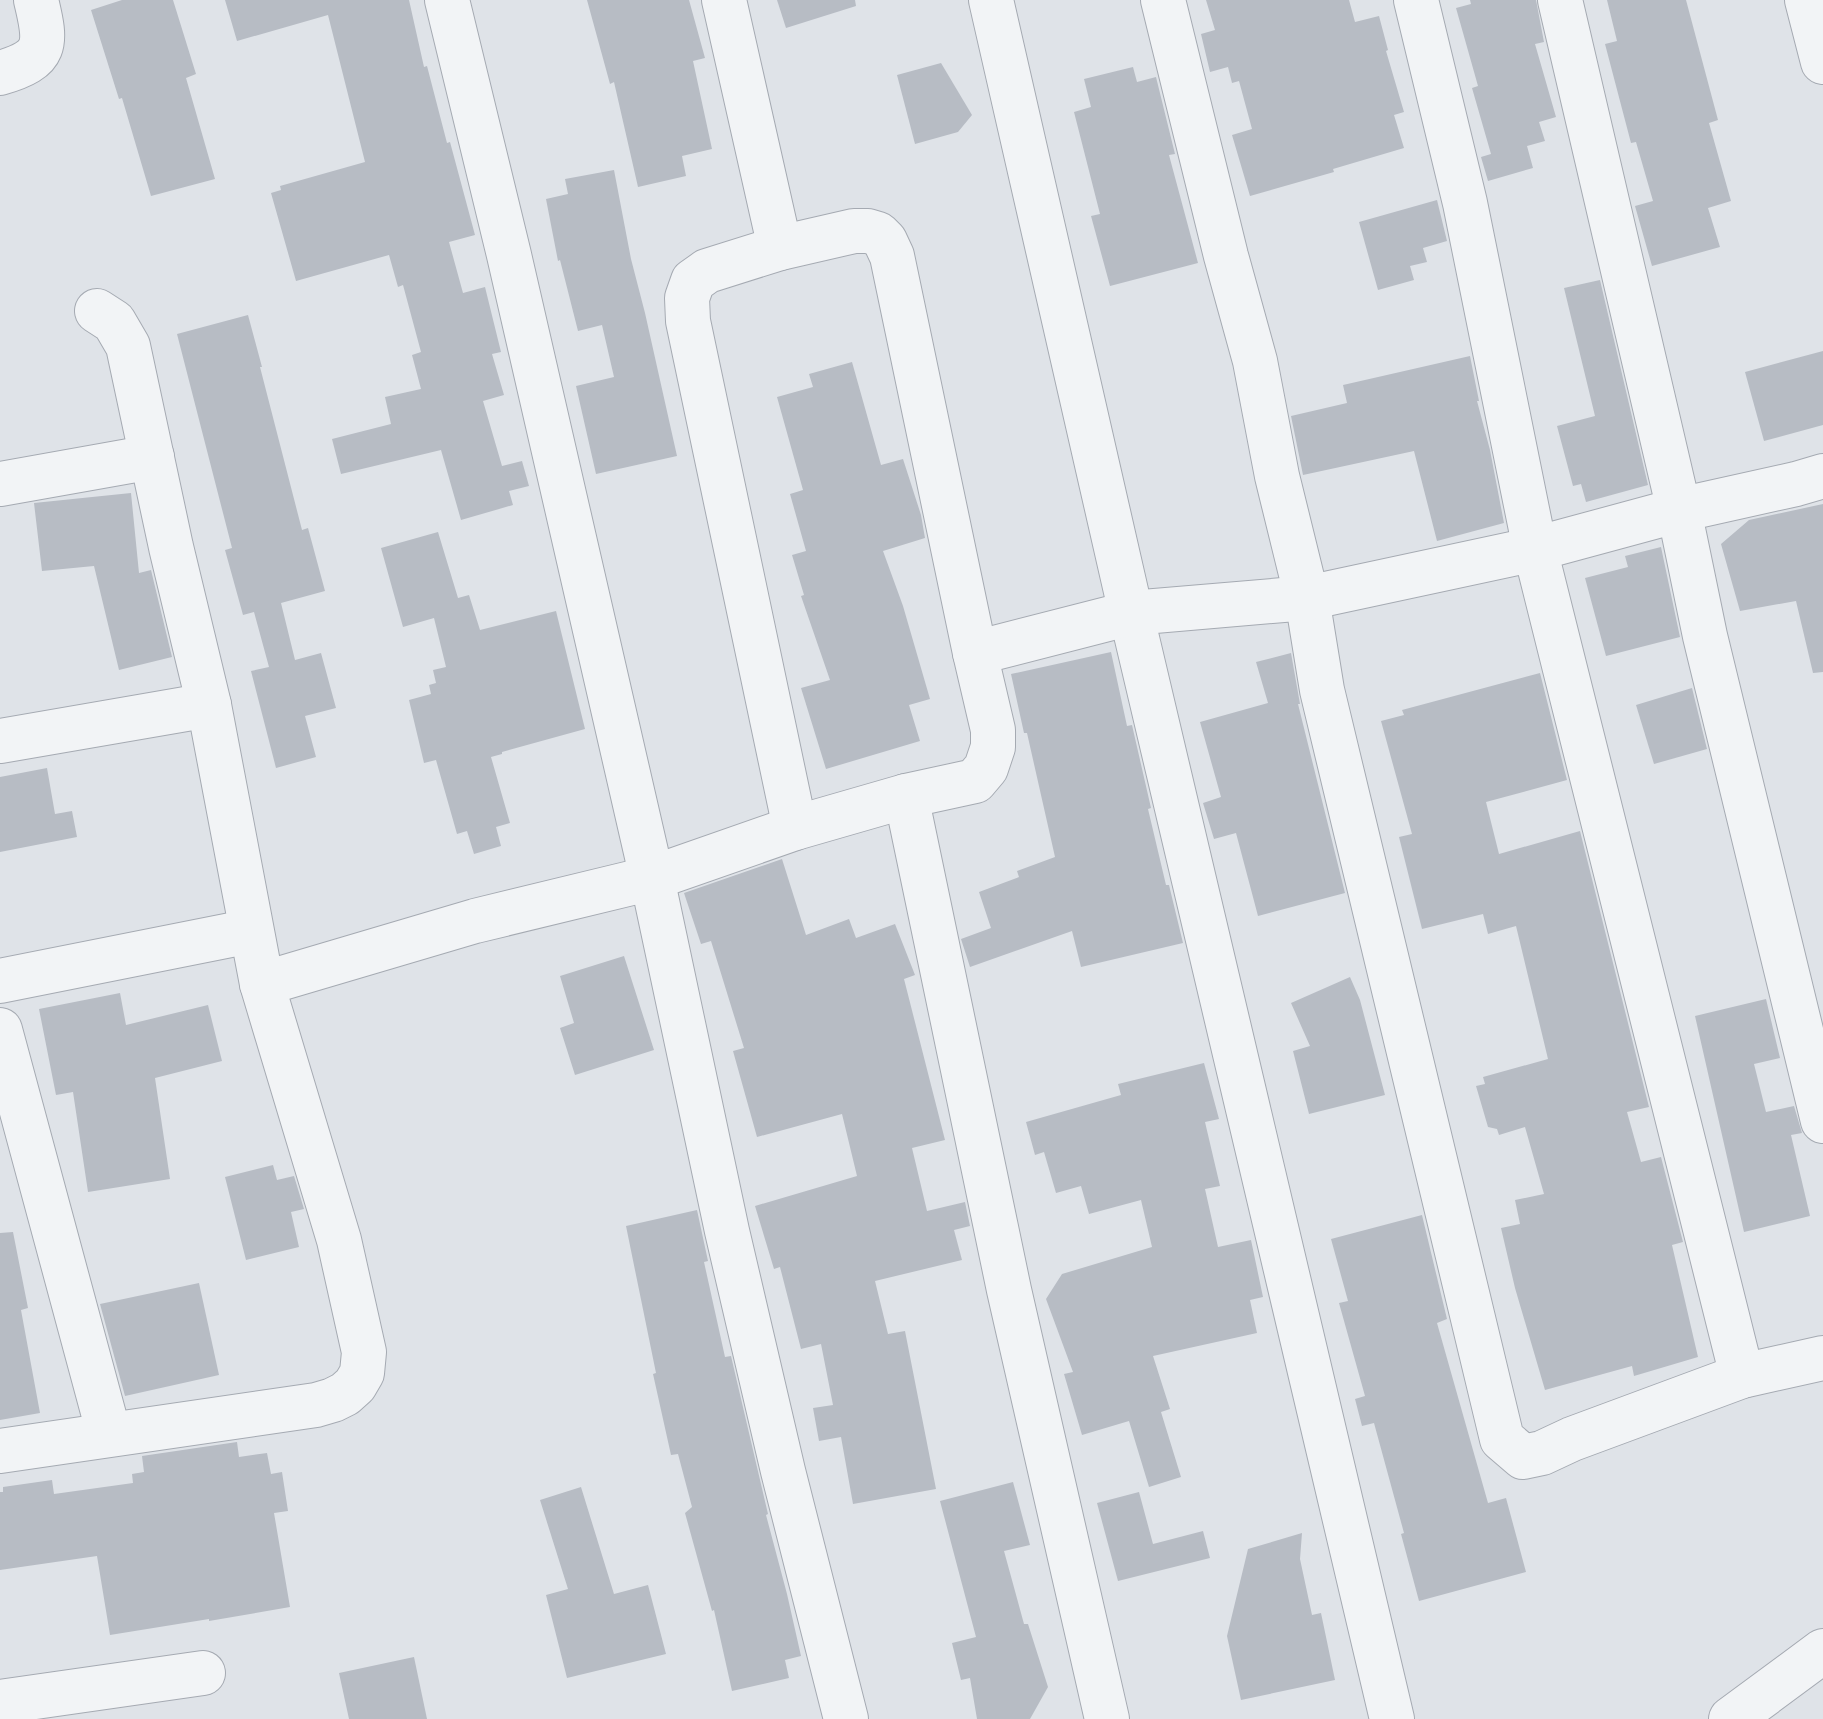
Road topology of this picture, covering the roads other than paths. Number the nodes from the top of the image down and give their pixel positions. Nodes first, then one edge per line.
1 (36, 0) edge
2 (447, 0) edge
3 (724, 0) edge
4 (991, 0) edge
5 (1163, 0) edge
6 (1416, 0) edge
7 (1560, 0) edge
8 (1807, 0) edge
9 (1823, 62) edge
10 (0, 73) edge
11 (780, 248) junction
12 (97, 311) dead end
13 (152, 457) junction
14 (1823, 476) edge
15 (0, 484) edge
16 (1679, 510) junction
17 (1535, 549) junction
18 (1307, 598) junction
19 (1131, 613) junction
20 (975, 653) junction
21 (209, 705) junction
22 (0, 741) edge
23 (906, 796) junction
24 (795, 828) junction
25 (652, 878) junction
26 (251, 931) junction
27 (0, 981) edge
28 (262, 984) junction
29 (0, 1030) edge
30 (1823, 1121) edge
31 (1823, 1358) edge
32 (1742, 1376) junction
33 (109, 1434) junction
34 (0, 1451) edge
35 (1823, 1651) edge
36 (203, 1673) dead end
37 (0, 1702) edge
38 (846, 1719) edge
39 (1107, 1719) edge
40 (1392, 1719) edge
41 (1731, 1719) edge

1 - 10 street
2 - 25 street
3 - 11 street
4 - 19 street
5 - 18 street
6 - 17 street
7 - 16 street
8 - 9 street
11 - 20 street
11 - 24 street
12 - 13 street
13 - 15 street
13 - 21 street
14 - 16 street
16 - 17 street
16 - 30 street
17 - 18 street
17 - 32 street
18 - 19 street
18 - 32 street
19 - 20 street
19 - 40 street
20 - 23 street
21 - 22 street
21 - 26 street
23 - 24 street
23 - 39 street
24 - 25 street
25 - 28 street
25 - 38 street
26 - 27 street
26 - 28 street
28 - 33 street
29 - 33 street
31 - 32 street
33 - 34 street
35 - 41 street
36 - 37 street

